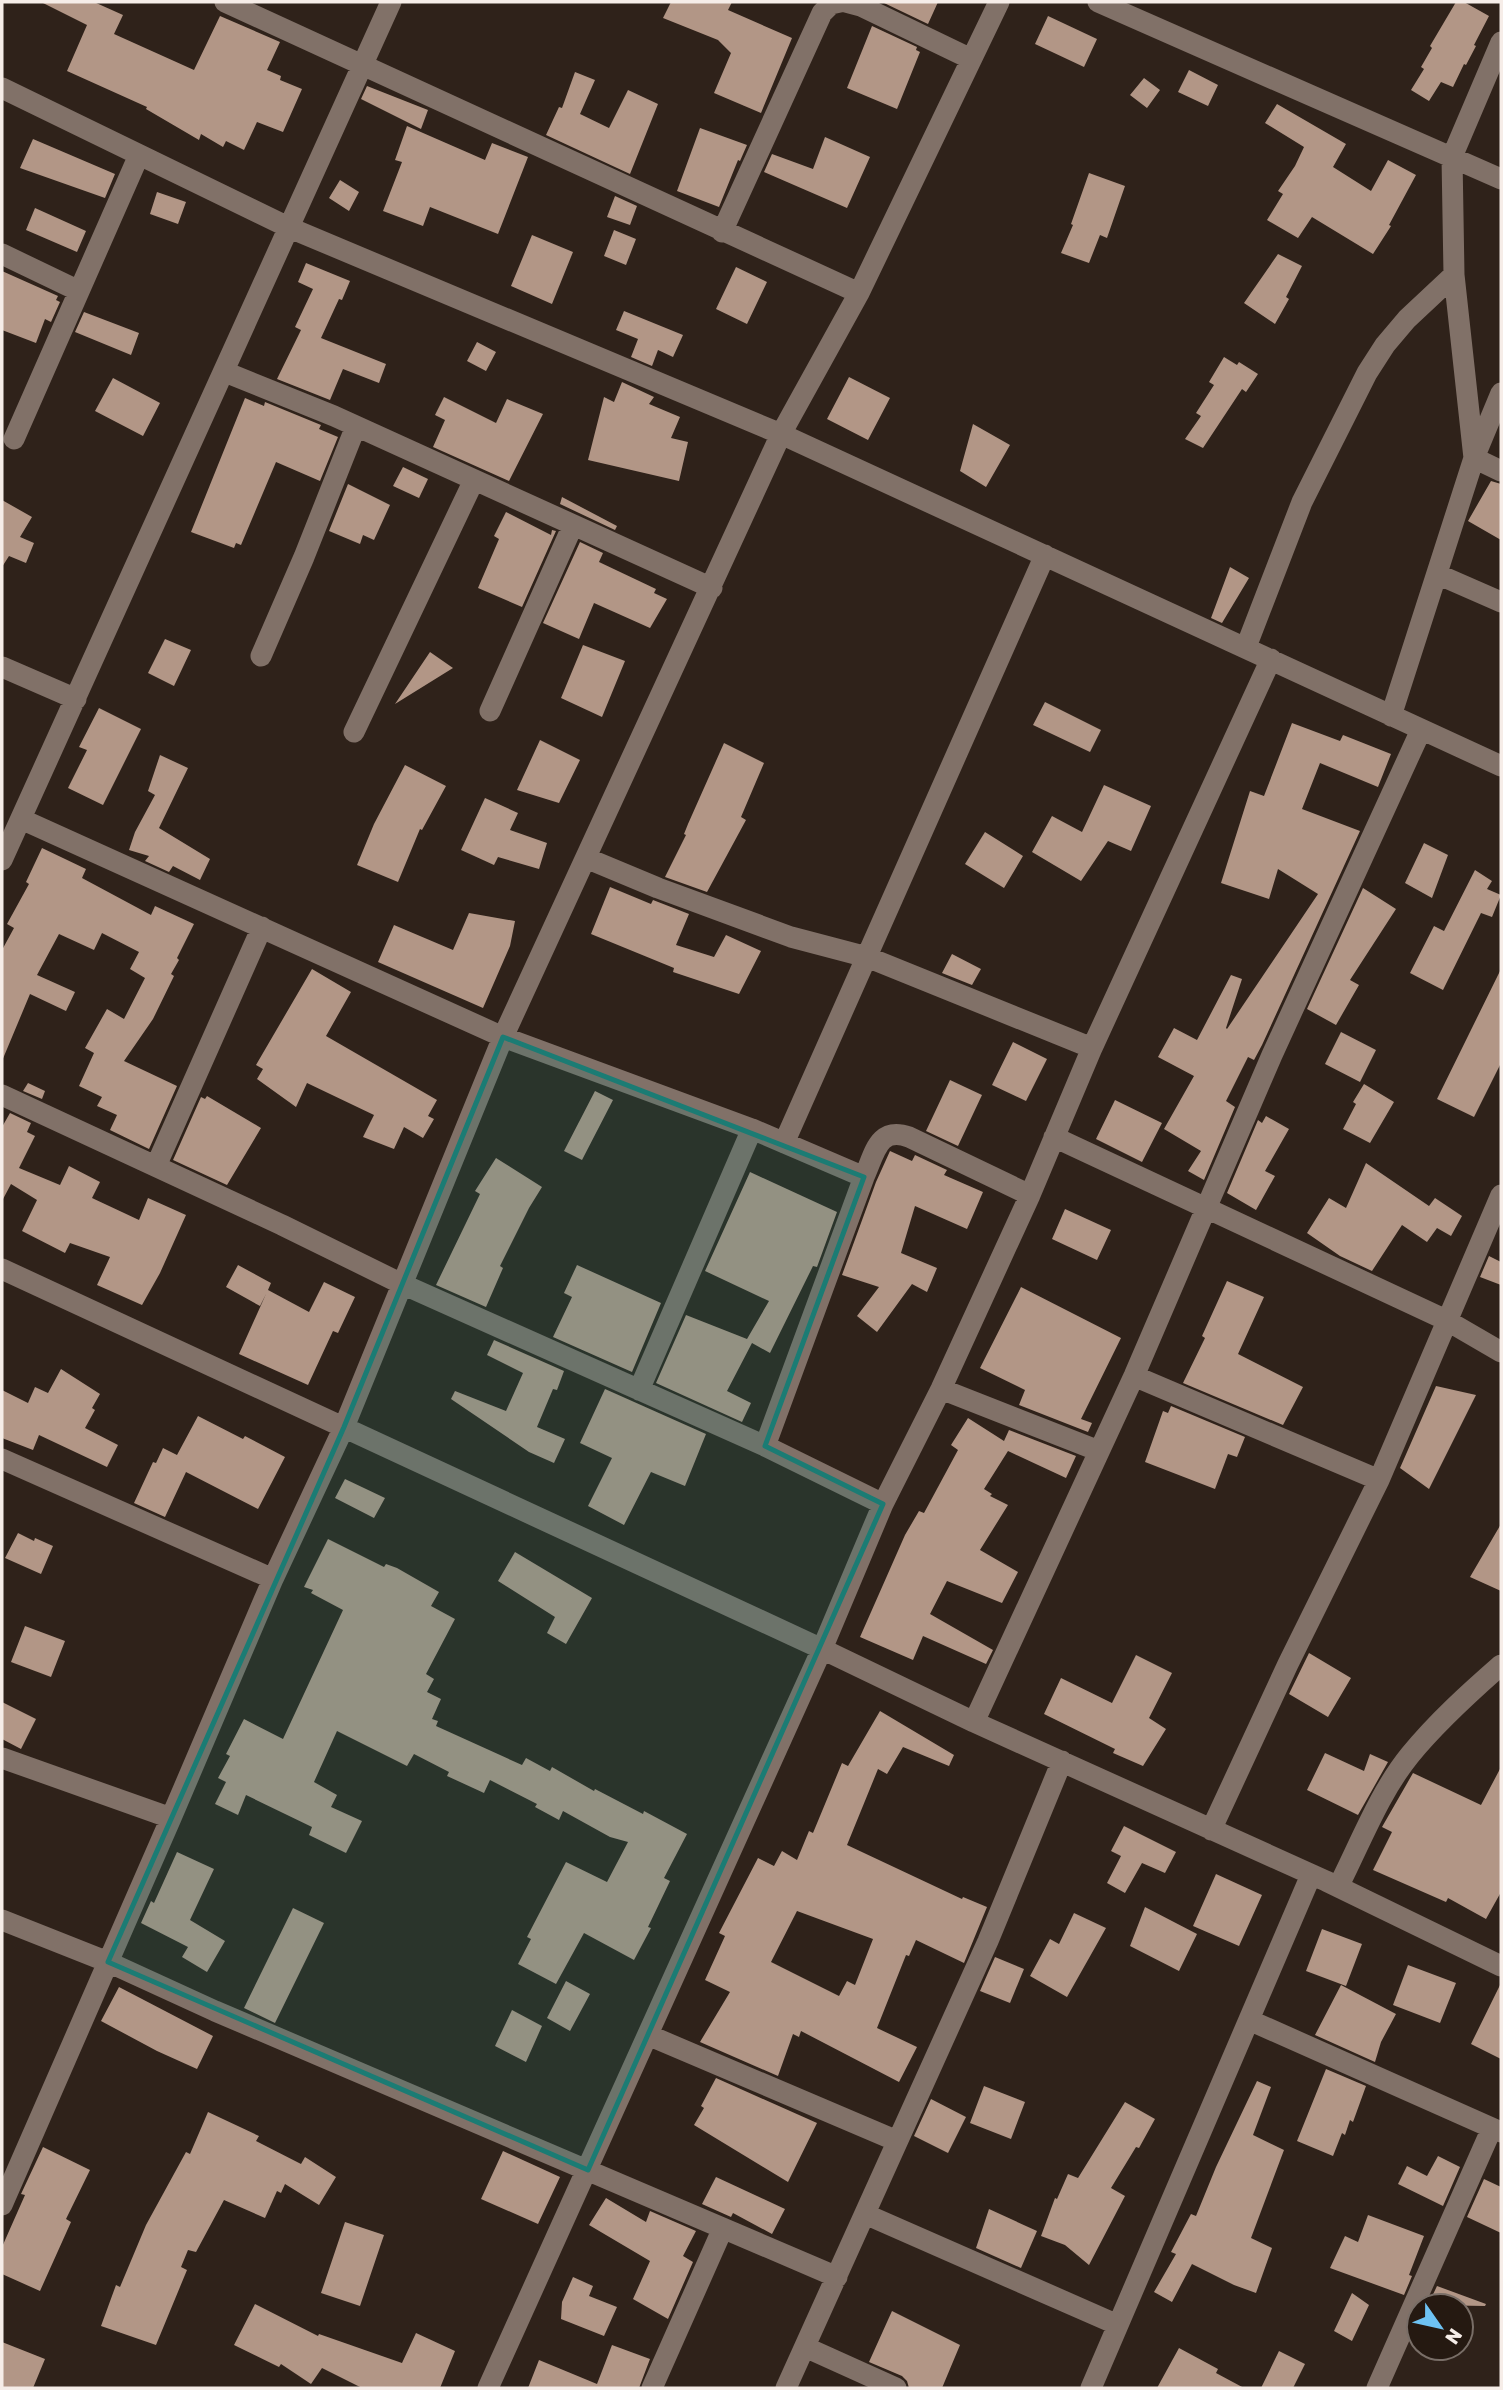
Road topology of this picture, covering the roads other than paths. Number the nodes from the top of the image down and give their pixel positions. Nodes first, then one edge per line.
1 (225, 2) edge
2 (391, 2) edge
3 (841, 2) edge
4 (846, 2) edge
5 (999, 2) edge
6 (1098, 2) edge
7 (1501, 42) edge
8 (971, 59) junction
9 (363, 64) junction
10 (2, 89) edge
11 (139, 155) junction
12 (1452, 157) junction
13 (1501, 178) edge
14 (290, 228) junction
15 (722, 232) junction
16 (2, 254) edge
17 (1454, 275) junction
18 (79, 291) junction
19 (859, 293) junction
20 (225, 372) junction
21 (1501, 393) edge
22 (356, 426) junction
23 (781, 434) junction
24 (14, 439) dead end
25 (1474, 458) junction
26 (1501, 471) edge
27 (474, 480) junction
28 (573, 525) junction
29 (1045, 555) junction
30 (1437, 575) junction
31 (712, 588) junction
32 (1501, 602) edge
33 (1246, 647) junction
34 (261, 656) dead end
35 (1271, 659) junction
36 (2, 667) edge
37 (76, 699) junction
38 (490, 711) dead end
39 (1391, 716) junction
40 (1421, 730) junction
41 (354, 732) dead end
42 (1501, 766) edge
43 (21, 819) junction
44 (586, 858) junction
45 (2, 860) edge
46 (262, 927) junction
47 (867, 957) junction
48 (503, 1037) junction
49 (1092, 1048) junction
50 (2, 1096) edge
51 (752, 1129) junction
52 (1054, 1137) junction
53 (784, 1143) junction
54 (156, 1166) junction
55 (864, 1177) junction
56 (1030, 1195) junction
57 (1501, 1195) edge
58 (1206, 1208) junction
59 (2, 1269) edge
60 (402, 1284) junction
61 (1446, 1320) junction
62 (1501, 1352) edge
63 (1134, 1376) junction
64 (941, 1389) junction
65 (639, 1390) junction
66 (344, 1427) junction
67 (765, 1446) junction
68 (1099, 1451) junction
69 (2, 1459) edge
70 (1379, 1480) junction
71 (883, 1504) junction
72 (273, 1579) junction
73 (822, 1649) junction
74 (1501, 1665) edge
75 (974, 1722) junction
76 (2, 1758) edge
77 (1062, 1761) junction
78 (171, 1818) junction
79 (1211, 1830) junction
80 (1311, 1875) junction
81 (1338, 1887) junction
82 (2, 1920) edge
83 (108, 1962) junction
84 (1501, 1966) edge
85 (1249, 2020) junction
86 (648, 2035) junction
87 (1497, 2130) edge
88 (897, 2141) junction
89 (588, 2170) junction
90 (2, 2205) edge
91 (865, 2214) junction
92 (723, 2228) junction
93 (836, 2277) junction
94 (1118, 2325) junction
95 (805, 2347) junction
96 (488, 2388) edge
97 (652, 2388) edge
98 (786, 2388) edge
99 (896, 2388) edge
100 (1091, 2388) edge
101 (1377, 2388) edge

1 - 9 street
2 - 9 street
3 - 15 street
4 - 8 street
5 - 8 street
6 - 12 street
7 - 12 street
8 - 19 street
9 - 14 street
9 - 15 street
10 - 11 street
11 - 14 street
11 - 18 street
12 - 13 street
12 - 17 street
14 - 20 street
14 - 23 street
15 - 19 street
16 - 18 street
17 - 25 street
17 - 33 street
18 - 24 street
19 - 23 street
20 - 22 street
20 - 37 street
21 - 25 street
22 - 27 street
22 - 34 street
23 - 29 street
23 - 31 street
25 - 26 street
25 - 30 street
27 - 28 street
27 - 41 street
28 - 31 street
28 - 38 street
29 - 33 street
29 - 47 street
30 - 32 street
30 - 39 street
31 - 44 street
33 - 35 street
35 - 39 street
35 - 49 street
36 - 37 street
37 - 43 street
39 - 40 street
40 - 42 street
40 - 58 street
43 - 45 street
43 - 46 street
44 - 47 street
44 - 48 street
46 - 48 street
46 - 54 street
47 - 49 street
47 - 53 street
48 - 51 street
48 - 60 street
49 - 52 street
50 - 54 street
51 - 53 street
51 - 65 street
52 - 56 street
52 - 58 street
53 - 55 street
54 - 60 street
55 - 56 street
55 - 67 street
56 - 64 street
57 - 61 street
58 - 61 street
58 - 63 street
59 - 66 street
60 - 65 street
60 - 66 street
61 - 62 street
61 - 70 street
63 - 68 street
63 - 70 street
64 - 68 street
64 - 71 street
65 - 67 street
66 - 72 street
66 - 73 street
67 - 71 street
68 - 75 street
69 - 72 street
70 - 79 street
71 - 73 street
72 - 78 street
73 - 75 street
73 - 86 street
74 - 81 street
75 - 77 street
76 - 78 street
77 - 79 street
77 - 88 street
78 - 83 street
79 - 80 street
80 - 81 street
80 - 85 street
81 - 84 street
82 - 83 street
83 - 89 street
83 - 90 street
85 - 87 street
85 - 94 street
86 - 88 street
86 - 89 street
87 - 101 street
88 - 91 street
89 - 92 street
89 - 96 street
91 - 93 street
91 - 94 street
92 - 93 street
92 - 97 street
93 - 95 street
94 - 100 street
95 - 98 street
95 - 99 street

